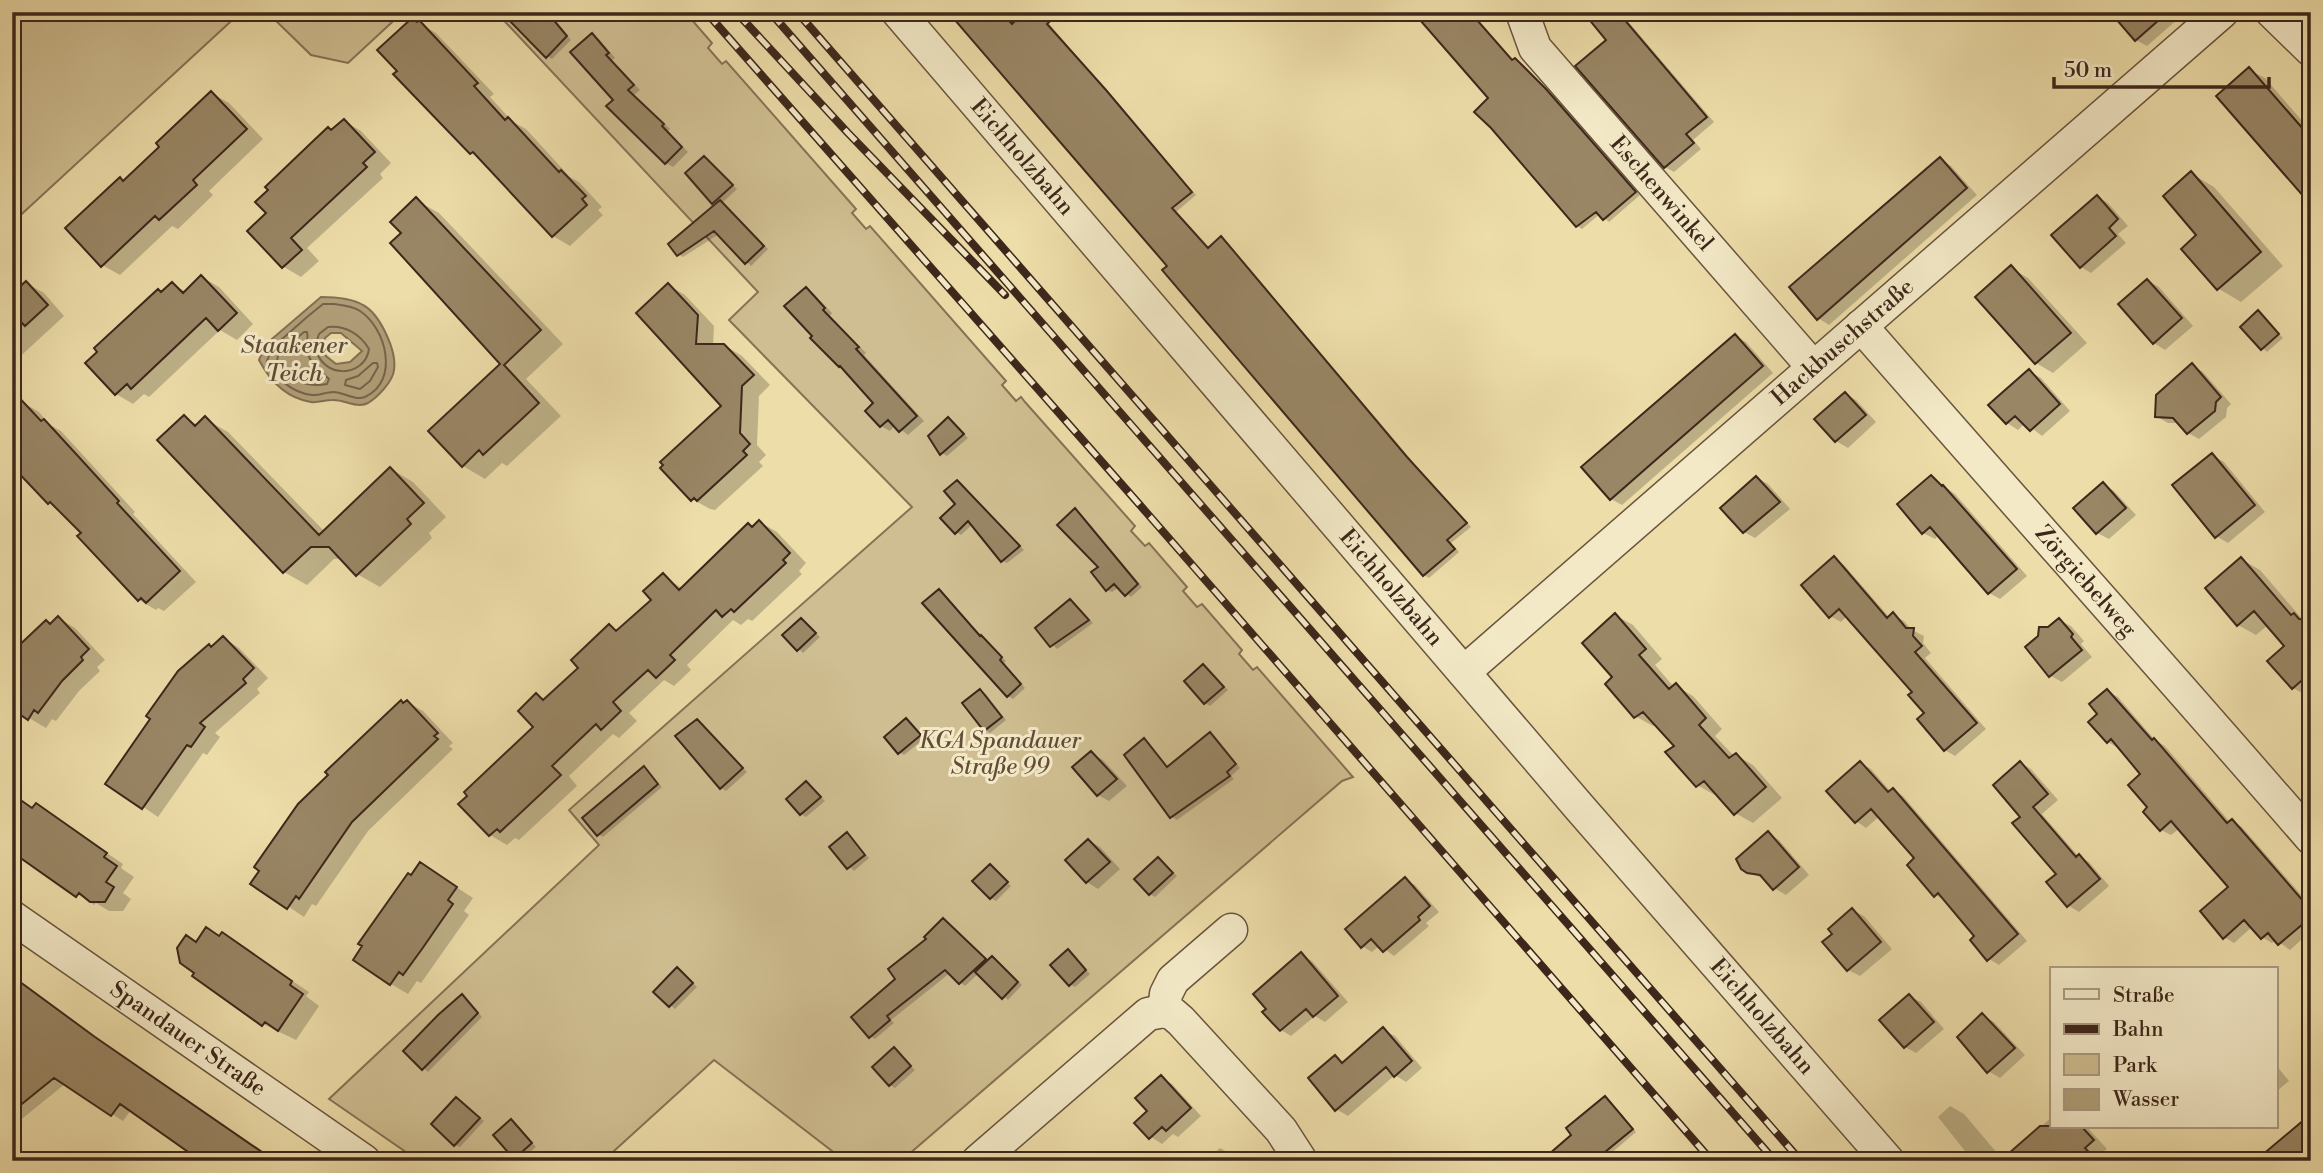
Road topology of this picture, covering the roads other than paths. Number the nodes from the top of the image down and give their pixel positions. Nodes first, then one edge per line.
1 (898, 12) edge
2 (1522, 12) edge
3 (2222, 12) edge
4 (2272, 12) edge
5 (2311, 50) edge
6 (1860, 326) junction
7 (1813, 367) junction
8 (1464, 672) junction
9 (2311, 838) edge
10 (12, 917) edge
11 (1231, 930) dead end
12 (1164, 1011) junction
13 (364, 1161) edge
14 (978, 1161) edge
15 (1301, 1161) edge
16 (1888, 1161) edge

1 - 8 street, Eichholzbahn
2 - 7 street, Eschenwinkel
3 - 6 street, Hackbuschstraße
4 - 5 street
6 - 7 street, Hackbuschstraße
6 - 9 street, Zörgiebelweg
7 - 8 street, Hackbuschstraße
8 - 16 street, Eichholzbahn
10 - 13 street, Spandauer Straße
11 - 12 street
12 - 14 street
12 - 15 street

